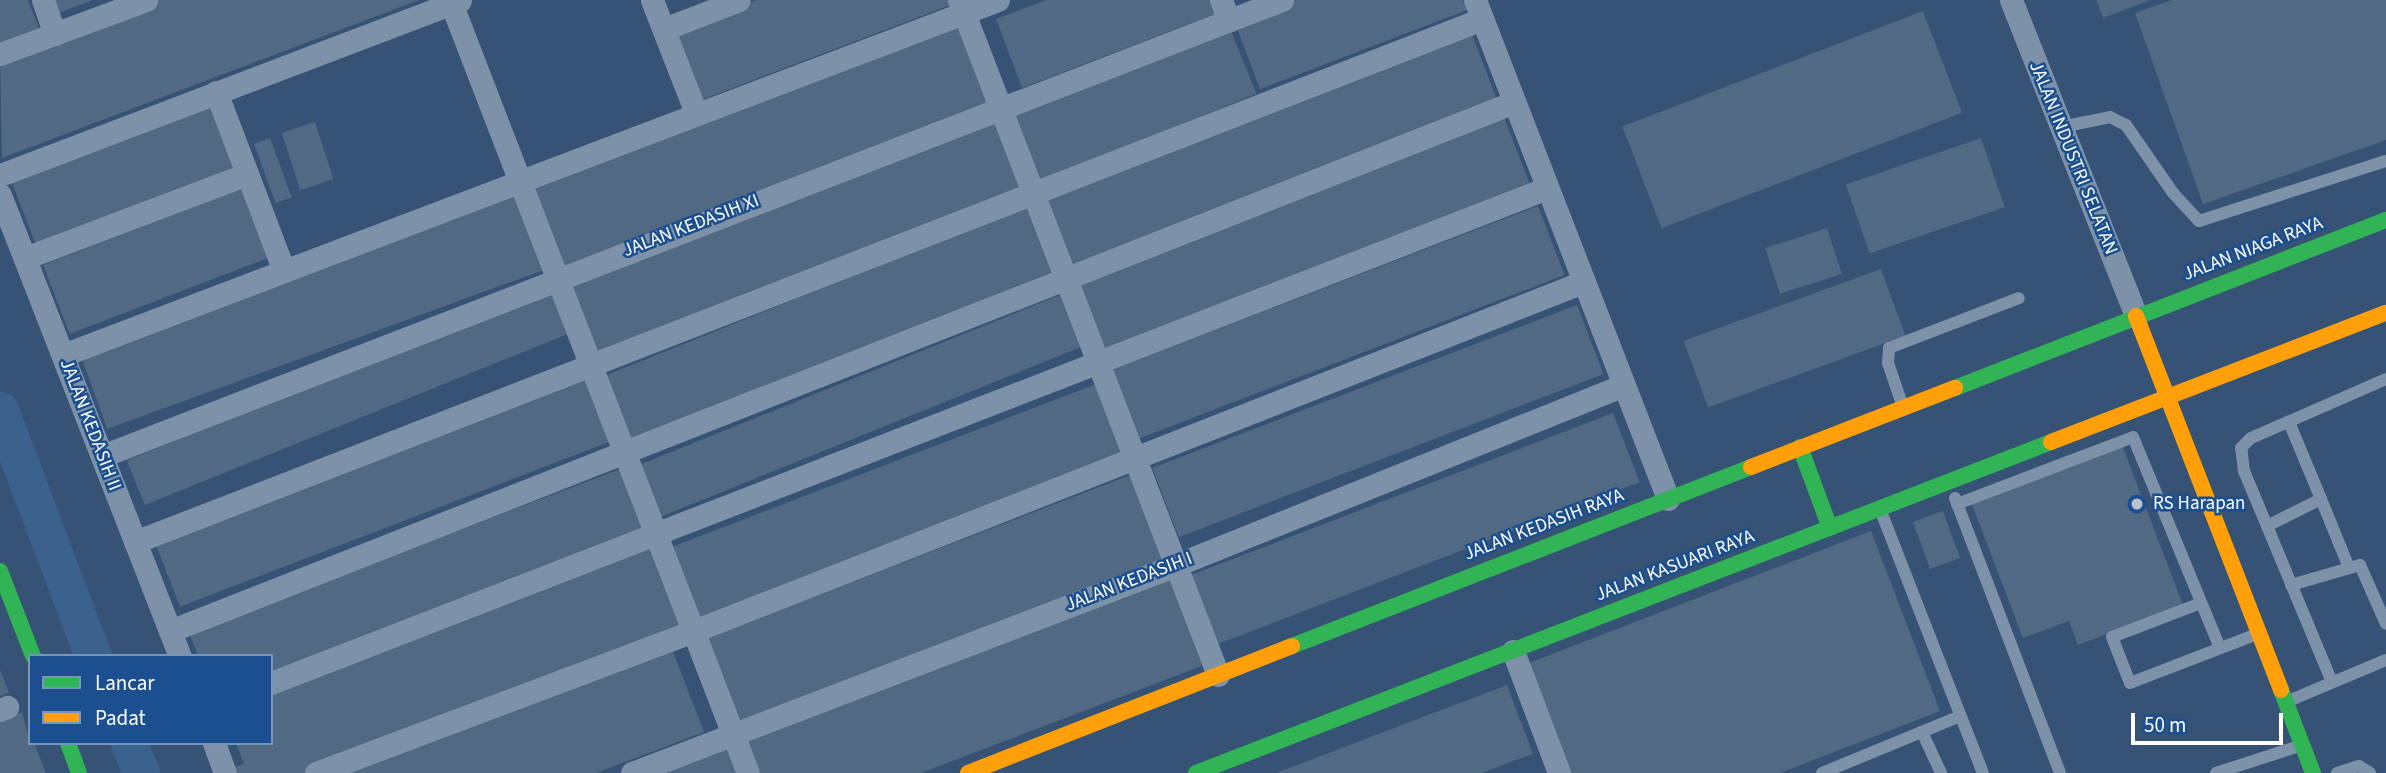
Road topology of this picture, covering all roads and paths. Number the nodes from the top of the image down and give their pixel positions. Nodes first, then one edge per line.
1 (43, 0) edge
2 (652, 0) edge
3 (739, 0) edge
4 (998, 0) edge
5 (1282, 0) edge
6 (2011, 0) edge
7 (141, 1) edge
8 (454, 1) edge
9 (962, 6) edge
10 (1225, 10) edge
11 (1478, 10) edge
12 (664, 29) junction
13 (55, 34) junction
14 (0, 54) edge
15 (216, 92) junction
16 (1514, 102) junction
17 (1001, 108) junction
18 (696, 113) junction
19 (2061, 127) junction
20 (2386, 161) edge
21 (0, 174) edge
22 (247, 174) junction
23 (520, 181) junction
24 (1547, 188) junction
25 (1034, 194) junction
26 (0, 195) edge
27 (2386, 220) edge
28 (25, 258) junction
29 (284, 271) junction
30 (556, 277) junction
31 (1066, 278) junction
32 (1583, 282) junction
33 (2019, 298) dead end
34 (2386, 313) edge
35 (2136, 316) junction
36 (63, 355) junction
37 (1098, 362) junction
38 (591, 365) junction
39 (2386, 379) edge
40 (1623, 385) junction
41 (2169, 398) junction
42 (1903, 407) junction
43 (2289, 422) junction
44 (1800, 447) junction
45 (624, 452) junction
46 (102, 456) junction
47 (1134, 456) junction
48 (1949, 483) junction
49 (1668, 499) junction
50 (2321, 499) junction
51 (1957, 504) junction
52 (1880, 509) junction
53 (2267, 526) junction
54 (1830, 528) junction
55 (656, 534) junction
56 (135, 542) junction
57 (1176, 565) junction
58 (2348, 565) junction
59 (0, 572) edge
60 (2291, 585) junction
61 (2202, 603) junction
62 (2386, 624) edge
63 (170, 631) junction
64 (694, 631) junction
65 (2258, 633) junction
66 (2220, 648) junction
67 (1513, 651) junction
68 (32, 654) edge
69 (179, 654) edge
70 (2386, 660) edge
71 (1218, 675) junction
72 (273, 682) edge
73 (2332, 682) junction
74 (2285, 702) junction
75 (1960, 716) junction
76 (1922, 732) junction
77 (733, 734) junction
78 (69, 745) edge
79 (215, 745) edge
80 (2302, 745) junction
81 (1249, 764) edge
82 (79, 773) edge
83 (225, 773) edge
84 (316, 773) edge
85 (632, 773) edge
86 (748, 773) edge
87 (968, 773) edge
88 (1196, 773) edge
89 (1559, 773) edge
90 (1822, 773) edge
91 (1941, 773) edge
92 (1983, 773) edge
93 (2060, 773) edge
94 (2216, 773) edge
95 (2313, 773) edge
96 (2337, 773) edge
97 (2370, 773) edge

1 - 13 street
2 - 12 street
3 - 12 street
4 - 9 street
5 - 10 street, JALAN KEDASIH XI
6 - 19 street, JALAN INDUSTRI SELATAN
7 - 13 street
8 - 15 street
8 - 23 street
9 - 17 street
9 - 18 street
10 - 17 street, JALAN KEDASIH XI
11 - 16 street
11 - 25 street
12 - 18 street
13 - 14 street
15 - 21 street
15 - 22 street
16 - 24 street
16 - 31 street
17 - 25 street
17 - 30 street, JALAN KEDASIH XI
18 - 23 street
19 - 20 lane
19 - 35 street, JALAN INDUSTRI SELATAN
22 - 28 street
22 - 29 street
23 - 29 street
23 - 30 street
24 - 32 street
24 - 37 street
25 - 31 street
25 - 38 street
26 - 28 street, JALAN KEDASIH II
27 - 35 main road, JALAN NIAGA RAYA
28 - 36 street, JALAN KEDASIH II
29 - 36 street
30 - 38 street
30 - 46 street, JALAN KEDASIH XI
31 - 37 street
31 - 45 street
32 - 40 street
32 - 47 street
33 - 42 lane
34 - 41 main road
35 - 41 main road
35 - 42 main road, JALAN KEDASIH RAYA
36 - 46 street, JALAN KEDASIH II
37 - 47 street
37 - 55 street
38 - 45 street
38 - 56 street
39 - 43 lane
40 - 49 street
40 - 57 street, JALAN KEDASIH I
41 - 48 main road, JALAN KASUARI RAYA
41 - 65 main road
42 - 44 main road, JALAN KEDASIH RAYA
43 - 50 lane
43 - 53 lane
44 - 49 main road, JALAN KEDASIH RAYA
44 - 54 main road
45 - 55 street
45 - 63 street
46 - 56 street, JALAN KEDASIH II
47 - 57 street
47 - 64 street
48 - 51 lane
48 - 52 main road, JALAN KASUARI RAYA
49 - 71 main road, JALAN KEDASIH RAYA
50 - 53 lane
50 - 58 lane
51 - 61 lane
51 - 93 lane
52 - 54 main road, JALAN KASUARI RAYA
52 - 75 lane
53 - 60 lane
54 - 67 main road, JALAN KASUARI RAYA
55 - 64 street
55 - 72 street
56 - 63 street, JALAN KEDASIH II
57 - 71 street
57 - 77 street, JALAN KEDASIH I
58 - 60 lane
58 - 62 lane
59 - 68 main road
60 - 73 lane
61 - 66 lane
61 - 66 lane
63 - 69 street, JALAN KEDASIH II
64 - 77 street
64 - 84 street
65 - 66 lane
65 - 74 main road
67 - 81 main road, JALAN KASUARI RAYA
67 - 89 street
70 - 73 lane
71 - 87 main road, JALAN KEDASIH RAYA
73 - 74 lane
74 - 80 main road
75 - 76 lane
75 - 92 lane
76 - 90 lane
76 - 91 lane
77 - 85 street, JALAN KEDASIH I
77 - 86 street
78 - 82 main road
79 - 83 street
80 - 94 lane
80 - 95 main road
81 - 88 main road, JALAN KASUARI RAYA
96 - 97 lane

